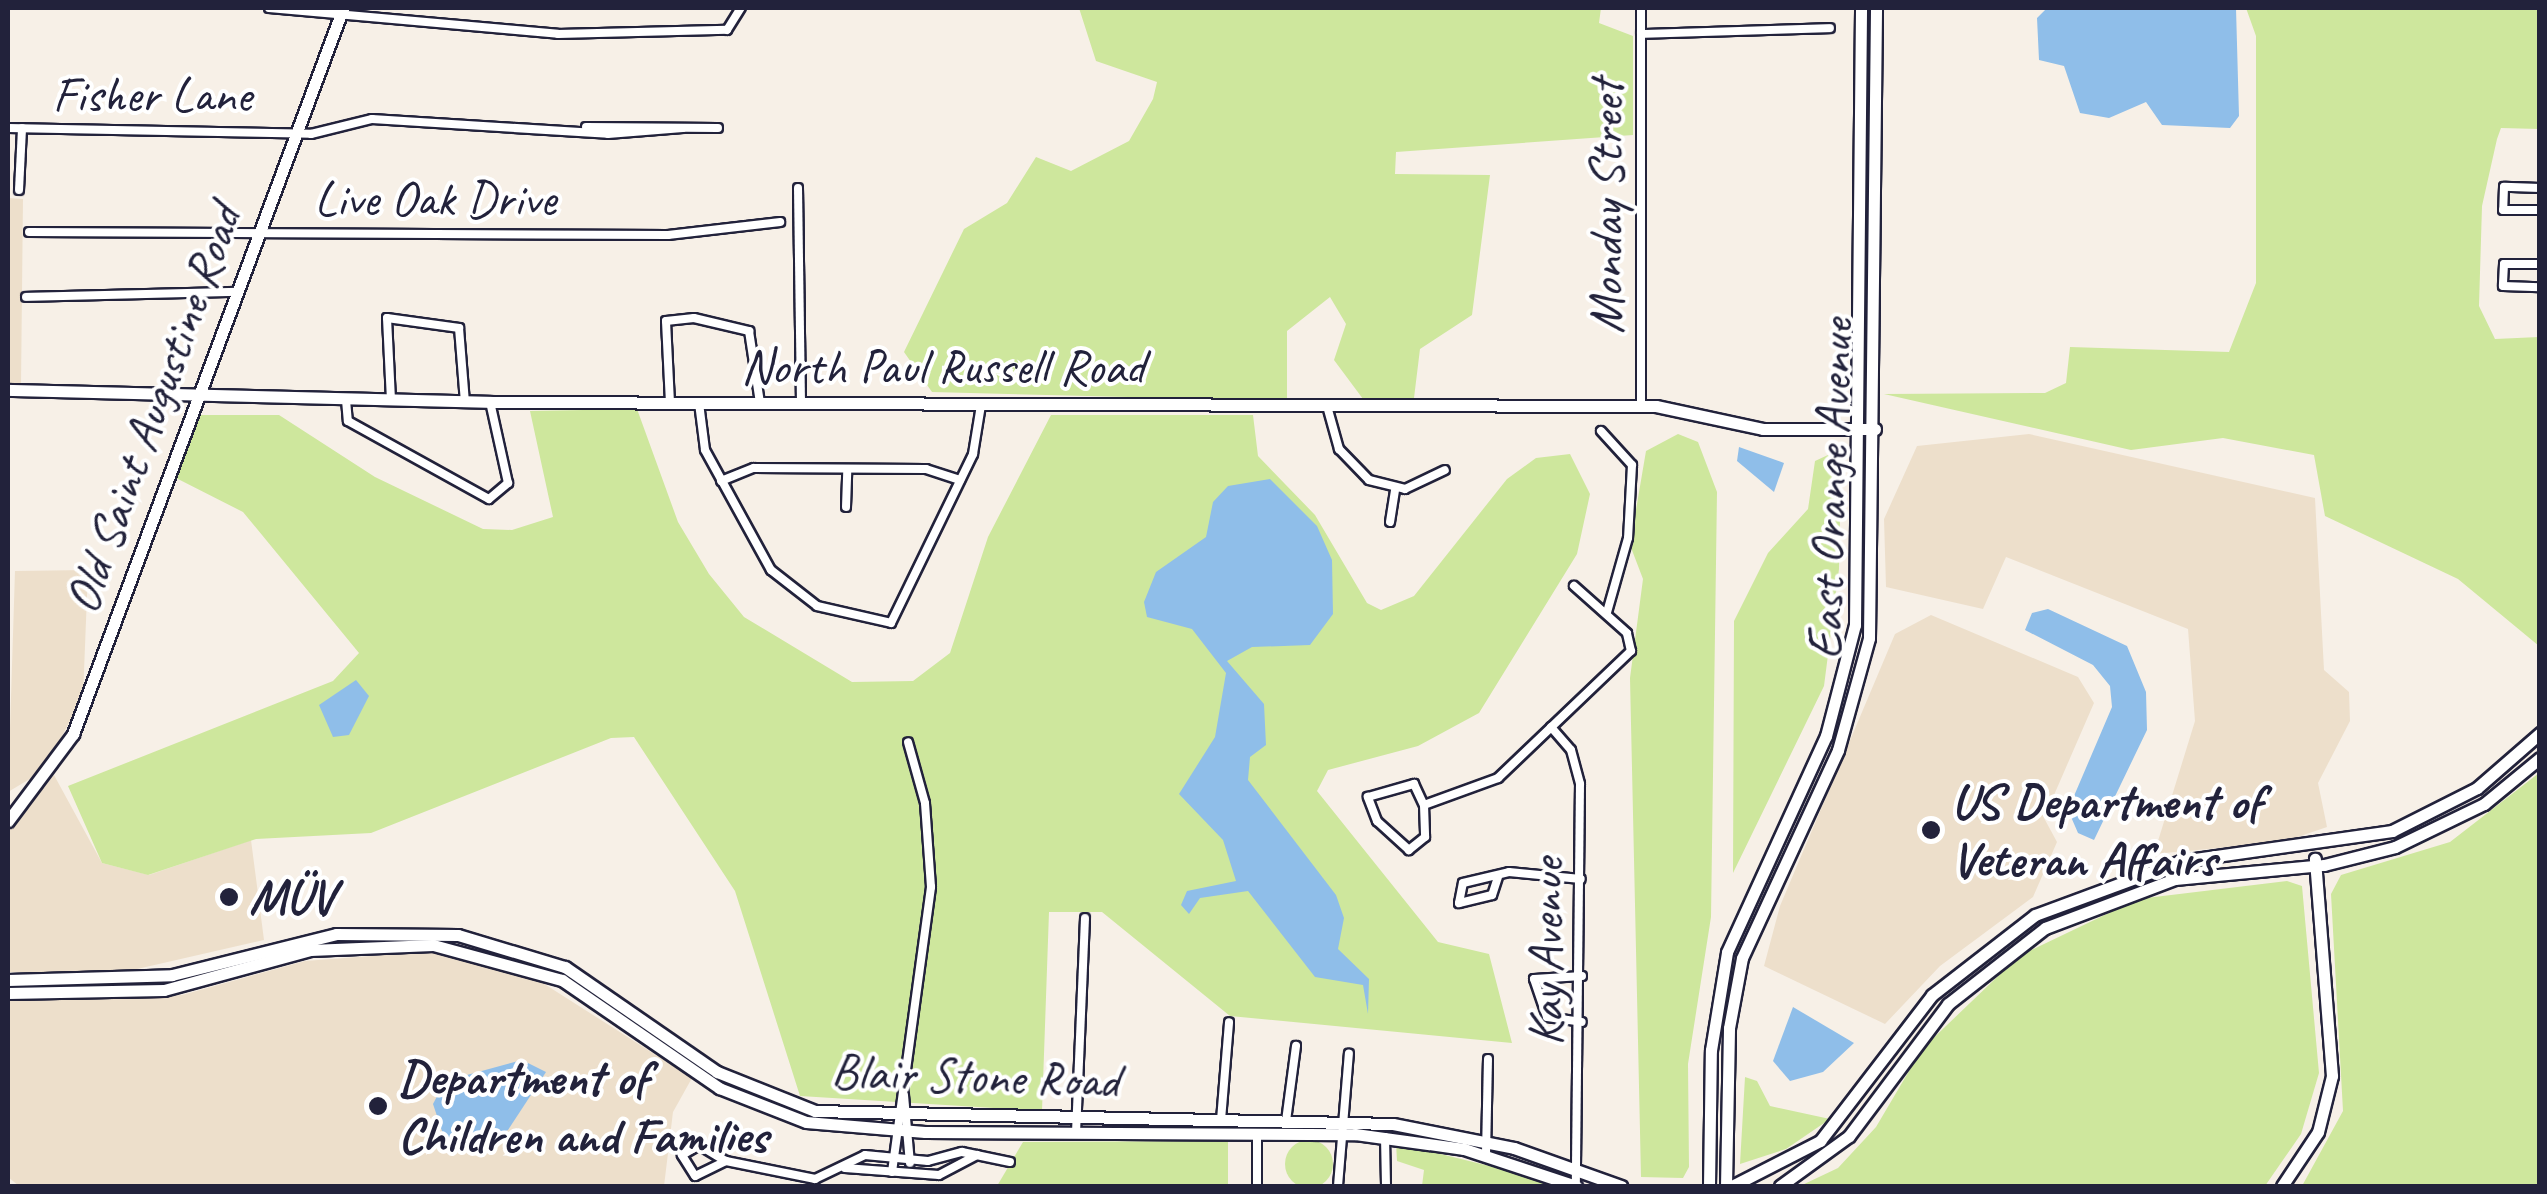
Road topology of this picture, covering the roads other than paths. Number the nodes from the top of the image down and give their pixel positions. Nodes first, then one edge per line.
1 (269, 8) edge
2 (741, 8) edge
3 (1642, 8) edge
4 (1860, 8) edge
5 (1876, 8) edge
6 (342, 10) edge
7 (1830, 28) dead end
8 (1642, 34) junction
9 (8, 128) edge
10 (22, 128) junction
11 (718, 128) dead end
12 (1845, 128) dead end
13 (1860, 128) junction
14 (1876, 128) junction
15 (296, 131) junction
16 (798, 188) dead end
17 (2540, 188) edge
18 (20, 190) dead end
19 (2540, 210) edge
20 (780, 222) dead end
21 (29, 232) dead end
22 (256, 234) junction
23 (2540, 264) edge
24 (2540, 287) edge
25 (235, 292) junction
26 (26, 297) dead end
27 (8, 390) edge
28 (196, 398) junction
29 (346, 400) junction
30 (391, 400) junction
31 (465, 402) junction
32 (490, 402) junction
33 (670, 402) junction
34 (801, 402) junction
35 (699, 403) junction
36 (760, 403) junction
37 (981, 405) junction
38 (1327, 406) junction
39 (1640, 406) junction
40 (1875, 429) junction
41 (1860, 430) junction
42 (1601, 432) dead end
43 (847, 468) junction
44 (1445, 470) dead end
45 (960, 480) junction
46 (721, 481) junction
47 (1395, 488) junction
48 (846, 506) dead end
49 (1390, 522) dead end
50 (1574, 586) dead end
51 (1606, 612) junction
52 (1551, 727) junction
53 (2540, 733) edge
54 (908, 742) dead end
55 (2540, 758) edge
56 (1814, 763) junction
57 (1829, 770) junction
58 (1424, 805) junction
59 (8, 821) edge
60 (2314, 849) junction
61 (2316, 866) junction
62 (1498, 877) junction
63 (1581, 879) junction
64 (1085, 918) dead end
65 (1962, 968) junction
66 (1582, 976) junction
67 (8, 980) edge
68 (1973, 980) junction
69 (59, 986) junction
70 (8, 993) edge
71 (1229, 1022) dead end
72 (1582, 1022) junction
73 (1296, 1046) dead end
74 (1349, 1053) dead end
75 (1488, 1059) dead end
76 (1219, 1116) junction
77 (1286, 1121) junction
78 (904, 1125) junction
79 (1076, 1127) junction
80 (1338, 1128) junction
81 (1257, 1134) junction
82 (1385, 1137) junction
83 (1488, 1148) junction
84 (1726, 1151) junction
85 (976, 1156) junction
86 (894, 1160) junction
87 (910, 1160) junction
88 (726, 1161) junction
89 (1010, 1162) dead end
90 (845, 1168) junction
91 (892, 1172) junction
92 (1578, 1172) junction
93 (910, 1173) junction
94 (1768, 1173) junction
95 (1257, 1186) edge
96 (1338, 1186) edge
97 (1386, 1186) edge
98 (1576, 1186) edge
99 (1620, 1186) edge
100 (1710, 1186) edge
101 (1729, 1186) edge
102 (1780, 1186) edge
103 (2282, 1186) edge

1 - 6 street
2 - 6 street
3 - 8 street, Monday Street
4 - 13 street, East Orange Avenue
5 - 14 street, East Orange Avenue
6 - 15 street, Old Saint Augustine Road
7 - 8 street
8 - 39 street, Monday Street
9 - 10 street, Fisher Lane
10 - 15 street, Fisher Lane
10 - 18 street
11 - 15 street, Fisher Lane
12 - 13 street
13 - 14 street
13 - 41 street, East Orange Avenue
14 - 40 street, East Orange Avenue
15 - 22 street, Old Saint Augustine Road
16 - 34 street
17 - 19 street
20 - 22 street, Live Oak Drive
21 - 22 street, Live Oak Drive
22 - 25 street, Old Saint Augustine Road
23 - 24 street
25 - 26 street
25 - 28 street, Old Saint Augustine Road
27 - 28 street, North Paul Russell Road
28 - 29 street, North Paul Russell Road
28 - 59 street, Old Saint Augustine Road
29 - 30 street, North Paul Russell Road
29 - 32 street
30 - 31 street, North Paul Russell Road
30 - 31 street
31 - 32 street, North Paul Russell Road
32 - 33 street, North Paul Russell Road
33 - 35 street, North Paul Russell Road
33 - 36 street
34 - 36 street, North Paul Russell Road
34 - 37 street, North Paul Russell Road
35 - 36 street, North Paul Russell Road
35 - 46 street
37 - 38 street, North Paul Russell Road
37 - 45 street
38 - 39 street, North Paul Russell Road
38 - 47 street
39 - 41 street, North Paul Russell Road
40 - 41 street, North Paul Russell Road
40 - 57 street, East Orange Avenue
41 - 56 street, East Orange Avenue
42 - 51 street
43 - 45 street
43 - 46 street
43 - 48 street
44 - 47 street
45 - 46 street
47 - 49 street
50 - 51 street
51 - 52 street
52 - 58 street
52 - 63 street, Kay Avenue
53 - 60 street
54 - 78 street
55 - 61 street
56 - 57 street
56 - 100 street, East Orange Avenue
57 - 84 street, East Orange Avenue
58 - 58 street
60 - 61 street
60 - 65 street
61 - 68 street
61 - 103 street
62 - 62 street
62 - 63 street
63 - 66 street, Kay Avenue
64 - 79 street
65 - 68 street
65 - 94 street
66 - 72 street, Kay Avenue
66 - 72 street
67 - 69 street, Blair Stone Road
68 - 102 street
69 - 70 street, Blair Stone Road
69 - 78 street, Blair Stone Road
71 - 76 street
72 - 92 street, Kay Avenue
73 - 77 street
74 - 80 street
75 - 83 street
76 - 77 street, Blair Stone Road
76 - 79 street, Blair Stone Road
77 - 80 street, Blair Stone Road
78 - 79 street, Blair Stone Road
78 - 86 street
78 - 87 street
79 - 81 street, Blair Stone Road
80 - 81 street, Blair Stone Road
80 - 82 street, Blair Stone Road
80 - 83 street, Blair Stone Road
80 - 96 street
81 - 95 street
82 - 83 street, Blair Stone Road
82 - 97 street
83 - 92 street, Blair Stone Road
83 - 98 street, Blair Stone Road
84 - 94 street
84 - 101 street, East Orange Avenue
85 - 87 street
85 - 89 street
85 - 93 street
86 - 87 street
86 - 90 street
86 - 91 street
87 - 93 street
88 - 88 street
88 - 90 street
90 - 91 street
91 - 93 street
92 - 98 street, Kay Avenue
92 - 99 street, Blair Stone Road
94 - 101 street

